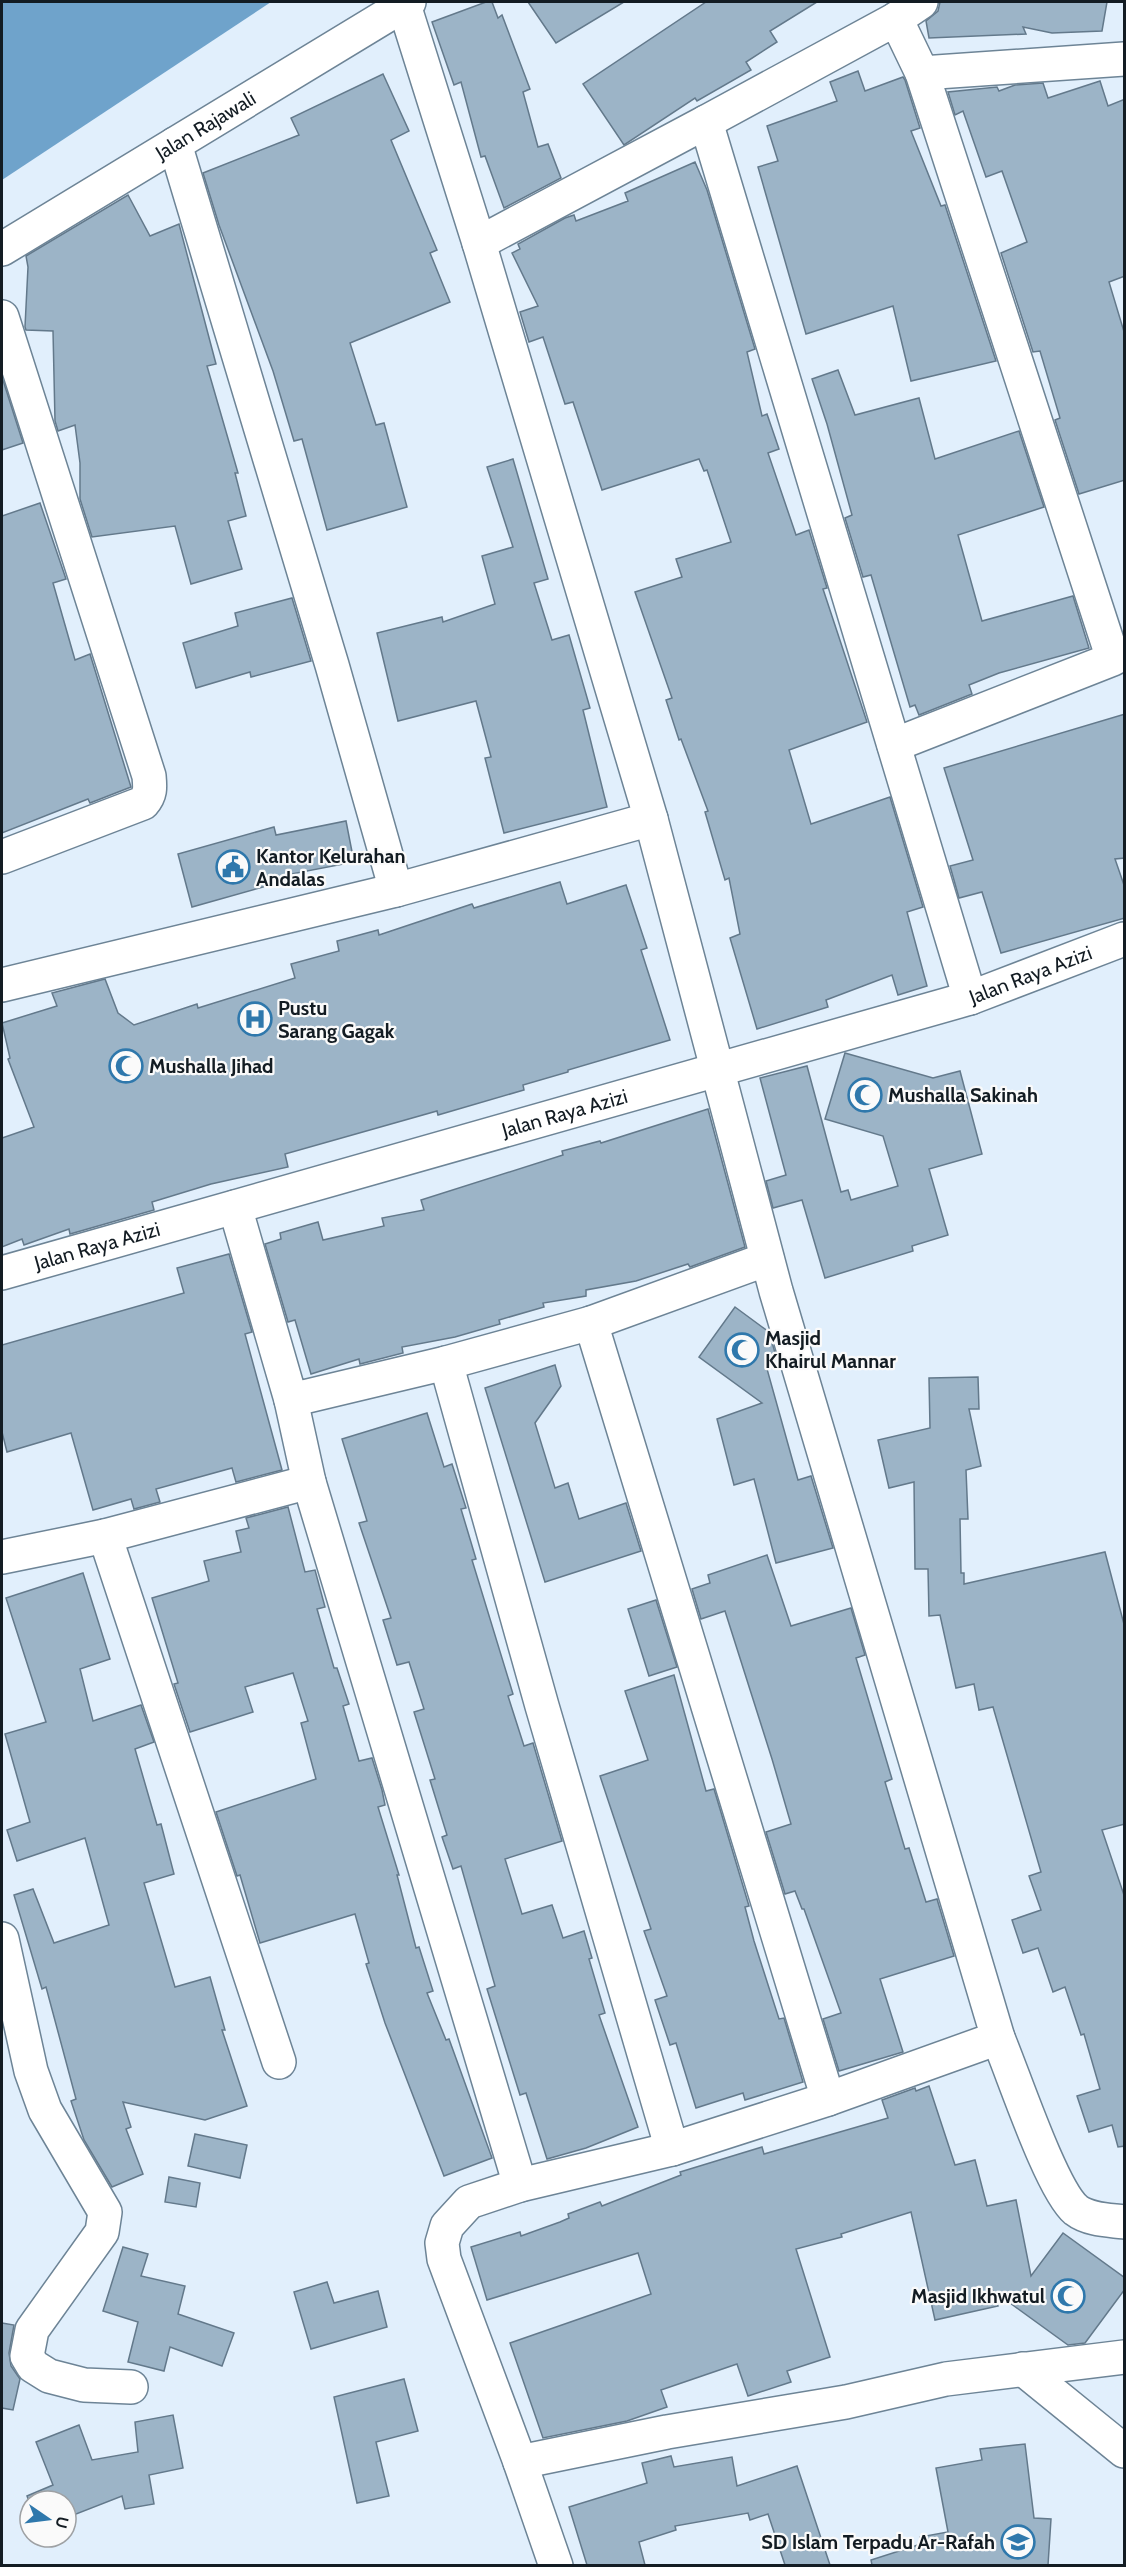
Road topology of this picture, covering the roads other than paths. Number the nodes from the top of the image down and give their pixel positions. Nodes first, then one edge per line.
1 (407, 3) edge
2 (909, 10) edge
3 (1125, 59) edge
4 (922, 73) junction
5 (706, 122) junction
6 (175, 144) junction
7 (479, 243) junction
8 (2, 249) edge
9 (2, 317) edge
10 (1119, 657) edge
11 (894, 745) junction
12 (651, 819) junction
13 (2, 857) edge
14 (396, 890) junction
15 (1125, 939) edge
16 (2, 985) edge
17 (970, 998) junction
18 (717, 1070) junction
19 (235, 1207) junction
20 (767, 1259) junction
21 (2, 1273) edge
22 (591, 1323) junction
23 (446, 1363) junction
24 (291, 1400) junction
25 (309, 1482) junction
26 (105, 1536) junction
27 (2, 1557) edge
28 (2, 1939) edge
29 (998, 2038) junction
30 (279, 2062) dead end
31 (828, 2099) junction
32 (672, 2149) junction
33 (520, 2185) junction
34 (1125, 2222) edge
35 (1125, 2357) edge
36 (1023, 2369) junction
37 (131, 2387) dead end
38 (1125, 2451) edge
39 (520, 2462) junction
40 (556, 2565) edge

1 - 6 street, Jalan Rajawali
1 - 7 street
2 - 4 street
2 - 5 street
3 - 4 street
4 - 10 street
5 - 7 street
5 - 11 street
6 - 8 street, Jalan Rajawali
6 - 14 street
7 - 12 street
9 - 13 street
10 - 11 street
11 - 17 street
12 - 14 street
12 - 18 street
14 - 16 street
15 - 17 street, Jalan Raya Azizi
17 - 18 street, Jalan Raya Azizi
18 - 19 street, Jalan Raya Azizi
18 - 20 street
19 - 21 street, Jalan Raya Azizi
19 - 24 street
20 - 22 street
20 - 29 street
22 - 23 street
22 - 31 street
23 - 24 street
23 - 32 street
24 - 25 street
25 - 26 street
25 - 33 street
26 - 27 street
26 - 30 street
28 - 37 street
29 - 31 street
29 - 34 street
31 - 32 street
32 - 33 street
33 - 39 street
35 - 36 street
36 - 38 street
36 - 39 street
39 - 40 street

